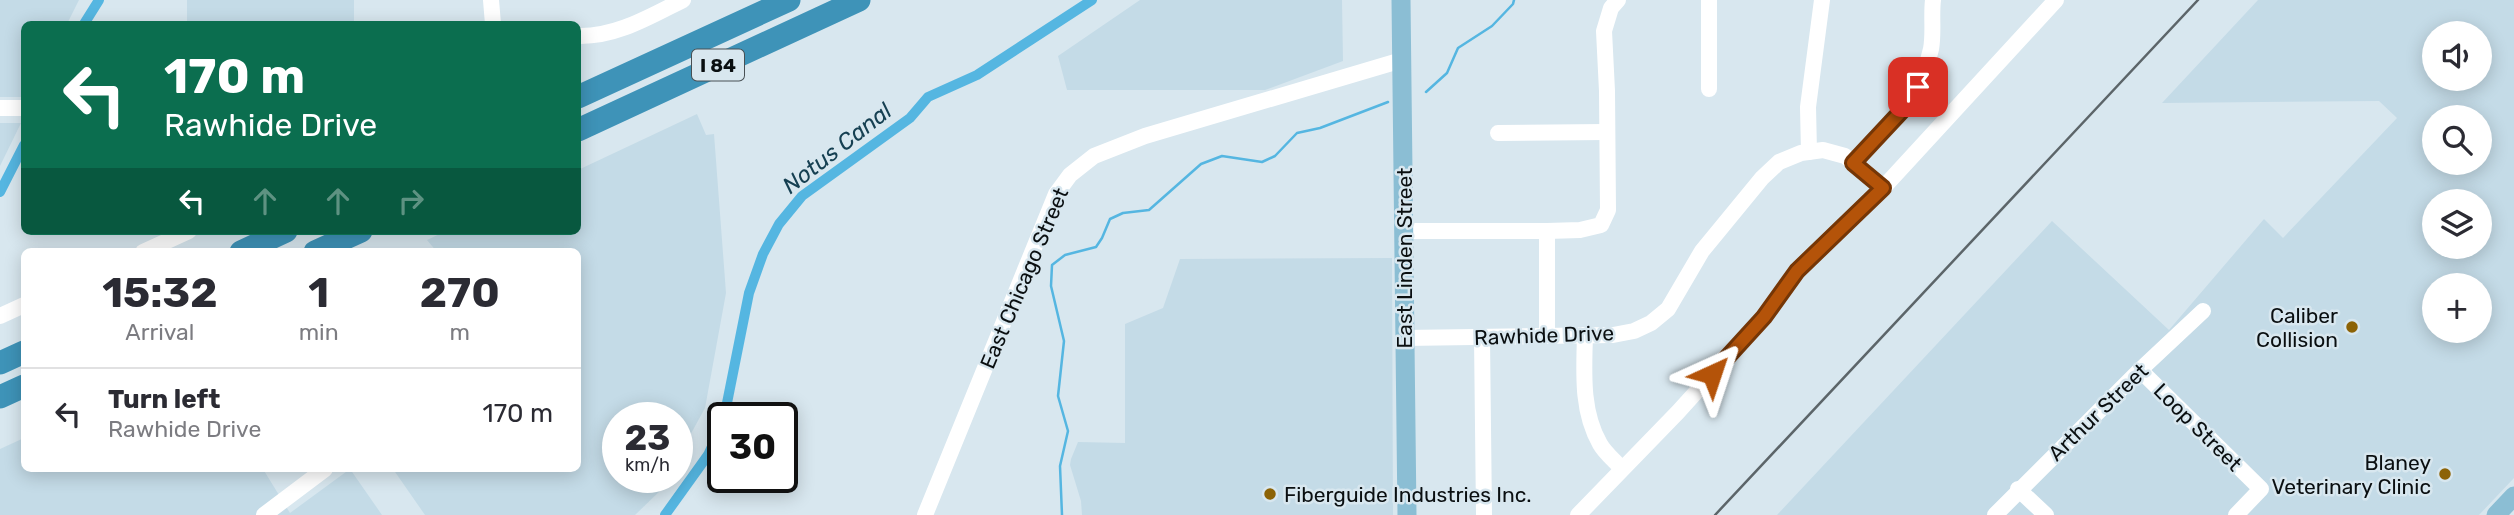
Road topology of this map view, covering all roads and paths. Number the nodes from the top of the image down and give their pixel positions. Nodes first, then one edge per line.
1 (491, 0) edge
2 (683, 0) edge
3 (789, 0) edge
4 (859, 0) edge
5 (1401, 0) edge
6 (1618, 0) edge
7 (1709, 0) edge
8 (1822, 0) edge
9 (1933, 0) edge
10 (2056, 0) edge
11 (493, 21) edge
12 (581, 36) edge
13 (1402, 60) junction
14 (1709, 89) dead end
15 (581, 96) edge
16 (0, 107) edge
17 (21, 108) edge
18 (581, 129) edge
19 (1606, 132) junction
20 (1498, 133) dead end
21 (1809, 152) junction
22 (1853, 163) junction
23 (1883, 188) junction
24 (1404, 231) junction
25 (1547, 231) junction
26 (180, 235) edge
27 (277, 235) edge
28 (352, 235) edge
29 (152, 248) edge
30 (250, 248) edge
31 (324, 248) edge
32 (21, 306) edge
33 (2203, 311) dead end
34 (0, 316) edge
35 (1585, 335) junction
36 (1547, 336) junction
37 (1482, 337) junction
38 (1404, 338) junction
39 (21, 353) edge
40 (0, 363) edge
41 (2140, 370) junction
42 (21, 387) edge
43 (0, 397) edge
44 (1622, 469) junction
45 (321, 472) edge
46 (2018, 489) junction
47 (2514, 496) edge
48 (264, 515) edge
49 (925, 515) edge
50 (1407, 515) edge
51 (1484, 515) edge
52 (1578, 515) edge
53 (1995, 515) edge
54 (2046, 515) edge
55 (2236, 515) edge
56 (2496, 515) edge

1 - 11 street
2 - 12 street
3 - 15 highway, I 84
4 - 18 highway, I 84
5 - 13 main road, East Linden Street
6 - 19 street
7 - 14 street
8 - 21 street
9 - 22 street
10 - 23 street
13 - 24 main road, East Linden Street
13 - 49 street, East Chicago Street
16 - 17 street
19 - 20 street
19 - 25 street
21 - 22 street, Rawhide Drive
21 - 35 street, Rawhide Drive
22 - 23 street, Rawhide Drive
23 - 44 street
24 - 25 street
24 - 38 main road, East Linden Street
25 - 36 street
26 - 29 street
27 - 30 highway
28 - 31 highway
32 - 34 street
33 - 41 street, Arthur Street
35 - 36 street, Rawhide Drive
35 - 44 street
36 - 37 street, Rawhide Drive
37 - 38 street, Rawhide Drive
37 - 51 street
38 - 50 main road, East Linden Street
39 - 40 highway
41 - 46 street, Arthur Street
41 - 55 street, Loop Street
42 - 43 highway
44 - 52 street
45 - 48 street
46 - 53 street, Arthur Street
46 - 54 street
47 - 56 main road

